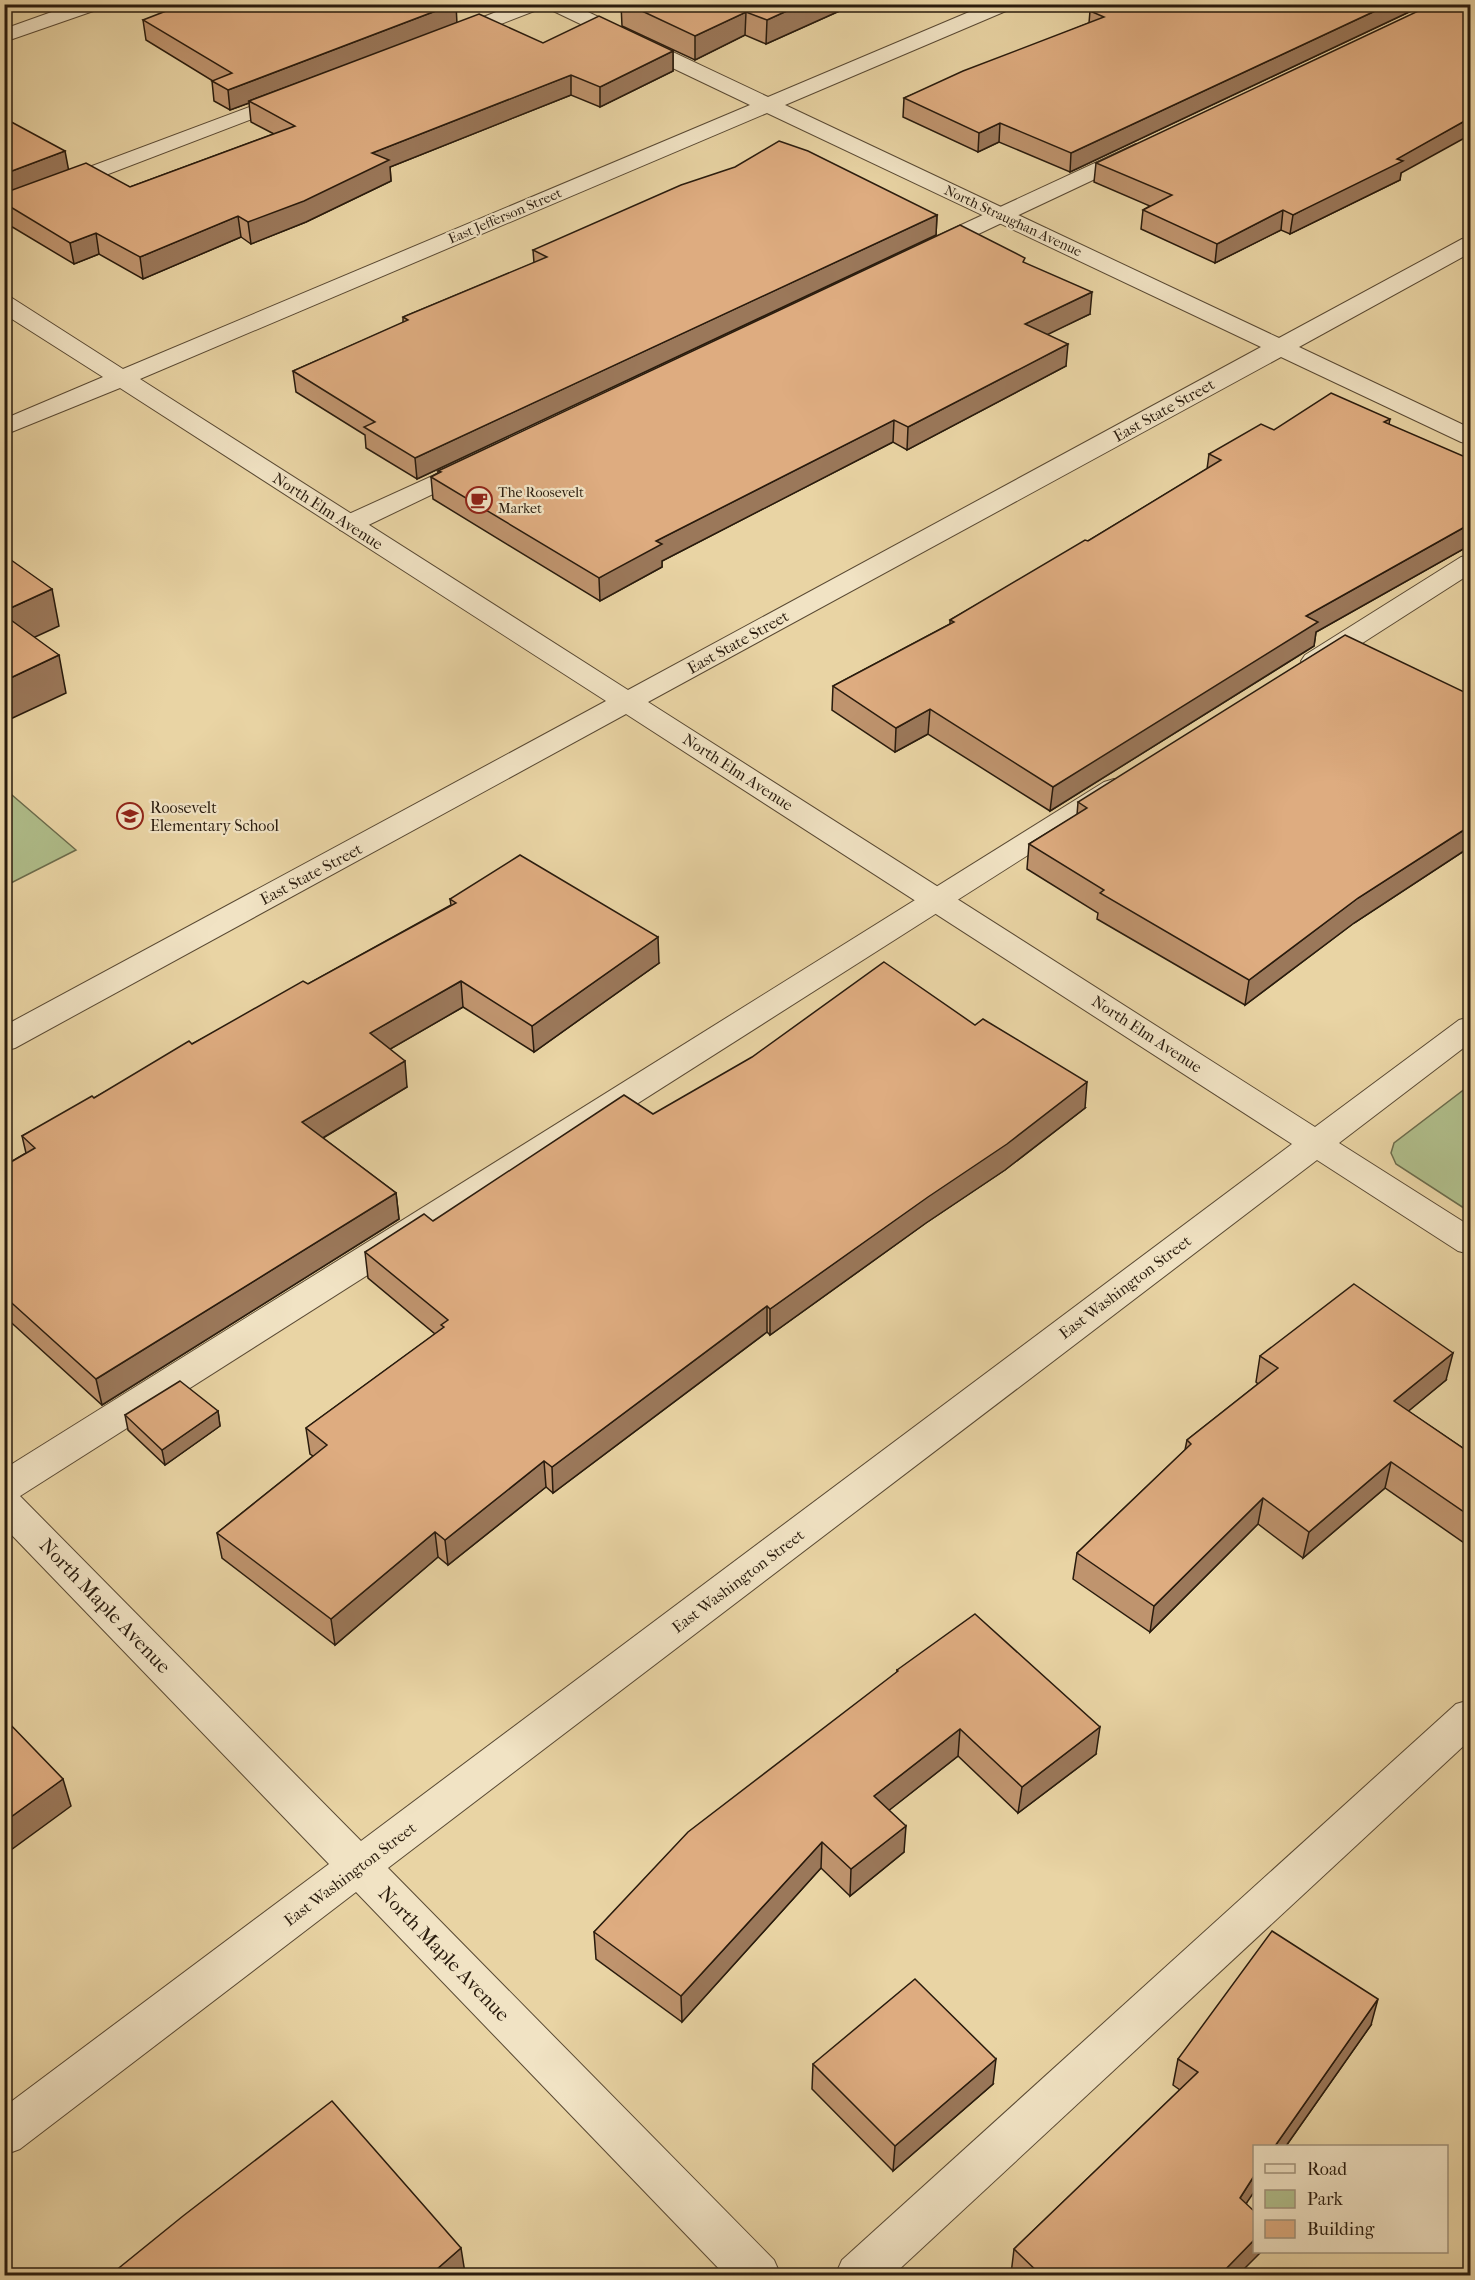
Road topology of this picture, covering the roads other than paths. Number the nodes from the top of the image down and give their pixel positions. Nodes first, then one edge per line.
1 (94, 4) edge
2 (535, 4) edge
3 (554, 4) edge
4 (1006, 4) edge
5 (4, 36) edge
6 (426, 46) edge
7 (315, 88) edge
8 (767, 105) junction
9 (1160, 140) edge
10 (4, 207) edge
11 (1000, 215) junction
12 (1470, 244) edge
13 (914, 256) edge
14 (4, 303) edge
15 (1280, 346) junction
16 (122, 379) junction
17 (4, 428) edge
18 (1470, 437) edge
19 (496, 454) edge
20 (349, 524) junction
21 (1470, 562) edge
22 (1288, 678) edge
23 (627, 702) junction
24 (1136, 774) edge
25 (937, 900) junction
26 (1470, 1027) edge
27 (4, 1040) edge
28 (1316, 1143) junction
29 (1470, 1242) edge
30 (4, 1488) edge
31 (4, 1503) edge
32 (1470, 1716) edge
33 (359, 1867) junction
34 (4, 2134) edge
35 (758, 2276) edge
36 (858, 2276) edge

1 - 5 street
2 - 6 street
3 - 8 street, North Straughan Avenue
4 - 8 street, East Jefferson Street
7 - 10 street
8 - 11 street, North Straughan Avenue
8 - 16 street, East Jefferson Street
9 - 11 street
11 - 13 street
11 - 15 street, North Straughan Avenue
12 - 15 street, East State Street
14 - 16 street, North Elm Avenue
15 - 18 street, North Straughan Avenue
15 - 23 street, East State Street
16 - 17 street, East Jefferson Street
16 - 20 street, North Elm Avenue
19 - 20 street
20 - 23 street, North Elm Avenue
21 - 22 street
23 - 25 street, North Elm Avenue
23 - 27 street, East State Street
24 - 25 street
25 - 28 street, North Elm Avenue
25 - 30 street
26 - 28 street, East Washington Street
28 - 29 street, North Elm Avenue
28 - 33 street, East Washington Street
31 - 33 street, North Maple Avenue
32 - 36 street
33 - 34 street, East Washington Street
33 - 35 street, North Maple Avenue

